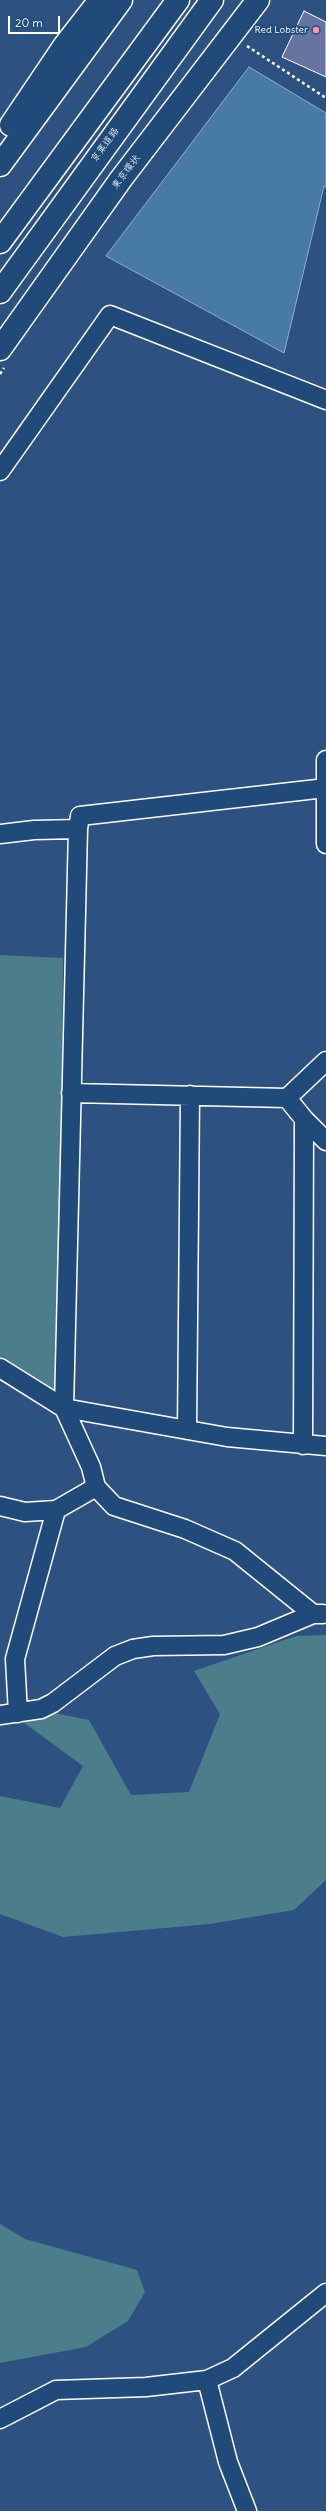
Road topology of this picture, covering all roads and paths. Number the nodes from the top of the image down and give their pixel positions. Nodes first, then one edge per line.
1 (100, 0) edge
2 (121, 0) edge
3 (178, 0) edge
4 (212, 0) edge
5 (258, 0) edge
6 (242, 42) dead end
7 (326, 98) edge
8 (0, 141) edge
9 (0, 165) edge
10 (0, 242) edge
11 (0, 292) edge
12 (0, 349) edge
13 (326, 400) edge
14 (0, 471) edge
15 (326, 760) edge
16 (326, 788) edge
17 (78, 829) junction
18 (0, 834) edge
19 (326, 844) edge
20 (326, 1061) edge
21 (71, 1093) junction
22 (190, 1095) junction
23 (287, 1098) junction
24 (304, 1119) junction
25 (326, 1140) edge
26 (0, 1368) edge
27 (64, 1408) junction
28 (187, 1430) junction
29 (303, 1445) junction
30 (326, 1446) edge
31 (96, 1487) junction
32 (0, 1506) edge
33 (56, 1510) junction
34 (320, 1614) edge
35 (18, 1713) junction
36 (0, 1715) edge
37 (326, 2293) edge
38 (207, 2380) junction
39 (0, 2419) edge
40 (247, 2511) edge

1 - 8 highway
2 - 9 highway
3 - 10 highway
4 - 11 highway, 京葉道路
5 - 12 highway, 東京環状
6 - 7 path
13 - 14 street
15 - 16 street
16 - 17 street
16 - 19 street
17 - 18 street
17 - 21 street
20 - 23 street
21 - 22 street
21 - 27 street
22 - 23 street
22 - 28 street
23 - 24 street
24 - 25 street
24 - 29 street
26 - 27 street
27 - 28 street
27 - 31 street
28 - 29 street
29 - 30 street
31 - 33 street
31 - 34 street
32 - 33 street
33 - 35 street
34 - 35 street
35 - 36 street
37 - 38 street
38 - 39 street
38 - 40 street

